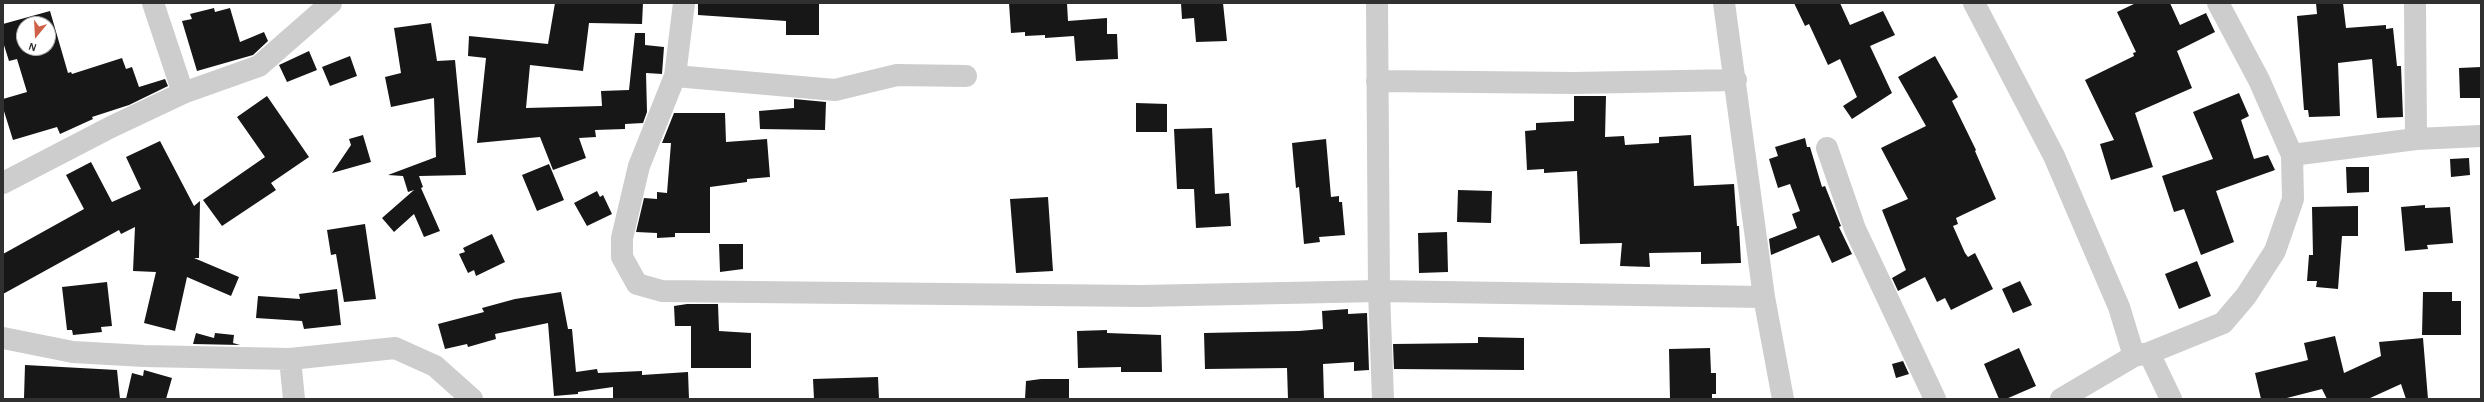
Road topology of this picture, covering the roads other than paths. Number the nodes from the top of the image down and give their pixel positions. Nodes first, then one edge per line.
1 (153, 3) edge
2 (331, 3) edge
3 (684, 3) edge
4 (1377, 3) edge
5 (1724, 3) edge
6 (1974, 3) edge
7 (2218, 3) edge
8 (2415, 3) edge
9 (675, 76) junction
10 (966, 76) dead end
11 (1736, 80) junction
12 (1377, 81) junction
13 (183, 93) junction
14 (2481, 136) edge
15 (2416, 139) junction
16 (1827, 148) dead end
17 (2292, 155) junction
18 (3, 183) edge
19 (1379, 291) junction
20 (1764, 297) junction
21 (3, 338) edge
22 (2141, 354) junction
23 (290, 359) junction
24 (294, 399) edge
25 (472, 399) edge
26 (1383, 399) edge
27 (1783, 399) edge
28 (1935, 399) edge
29 (2061, 399) edge
30 (2171, 399) edge

1 - 13 street
2 - 13 street
3 - 9 street
4 - 12 street
5 - 11 street
6 - 22 street
7 - 17 street
8 - 15 street
9 - 10 street
9 - 19 street
11 - 12 street
11 - 20 street
12 - 19 street
13 - 18 street
14 - 15 street
15 - 17 street
16 - 28 street
17 - 22 street
19 - 20 street
19 - 26 street
20 - 27 street
21 - 23 street
22 - 29 street
22 - 30 street
23 - 24 street
23 - 25 street

